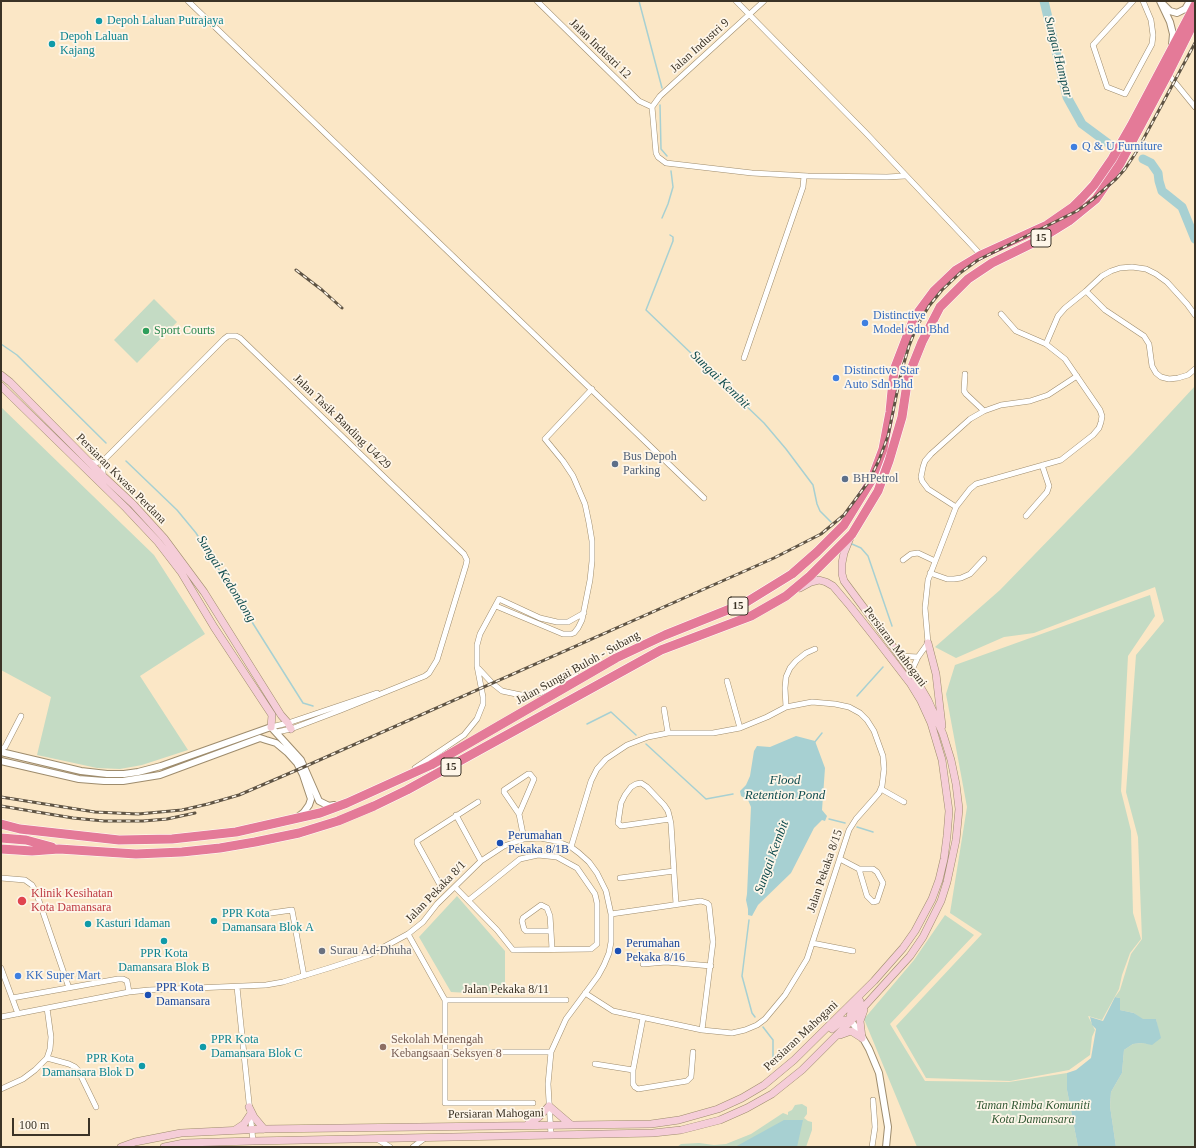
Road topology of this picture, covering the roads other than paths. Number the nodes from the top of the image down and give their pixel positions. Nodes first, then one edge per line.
1 (188, 1) edge
2 (537, 1) edge
3 (736, 1) edge
4 (764, 1) edge
5 (1133, 1) edge
6 (1143, 1) edge
7 (1160, 1) edge
8 (1190, 1) edge
9 (1195, 5) edge
10 (749, 15) junction
11 (1195, 20) edge
12 (1172, 49) junction
13 (1168, 74) junction
14 (1195, 106) edge
15 (652, 107) junction
16 (804, 176) junction
17 (905, 176) junction
18 (981, 255) junction
19 (1086, 291) junction
20 (1001, 314) dead end
21 (1195, 315) edge
22 (1046, 344) junction
23 (744, 358) dead end
24 (1195, 369) edge
25 (965, 374) dead end
26 (1, 375) edge
27 (1077, 376) junction
28 (1, 386) edge
29 (592, 389) junction
30 (984, 411) junction
31 (105, 459) junction
32 (86, 460) junction
33 (1042, 465) junction
34 (104, 476) junction
35 (704, 498) dead end
36 (956, 507) junction
37 (1026, 516) dead end
38 (852, 534) junction
39 (984, 559) dead end
40 (903, 560) dead end
41 (935, 561) junction
42 (930, 573) junction
43 (786, 596) junction
44 (496, 606) junction
45 (584, 613) junction
46 (928, 644) junction
47 (815, 649) dead end
48 (900, 656) junction
49 (918, 657) junction
50 (616, 658) junction
51 (477, 666) junction
52 (911, 671) junction
53 (727, 681) dead end
54 (910, 683) junction
55 (786, 707) junction
56 (664, 709) dead end
57 (22, 716) dead end
58 (290, 726) junction
59 (271, 727) junction
60 (740, 728) junction
61 (277, 732) junction
62 (668, 733) junction
63 (943, 734) junction
64 (260, 738) junction
65 (281, 746) junction
66 (2, 750) edge
67 (1, 761) edge
68 (393, 783) junction
69 (881, 789) junction
70 (478, 802) dead end
71 (904, 802) dead end
72 (347, 803) junction
73 (519, 814) junction
74 (456, 815) junction
75 (294, 819) junction
76 (670, 819) junction
77 (1, 824) edge
78 (1, 828) edge
79 (20, 828) junction
80 (1, 838) edge
81 (524, 839) junction
82 (571, 847) junction
83 (1, 849) edge
84 (59, 849) junction
85 (840, 859) junction
86 (481, 861) junction
87 (859, 869) junction
88 (674, 871) junction
89 (1, 878) edge
90 (620, 878) dead end
91 (439, 883) dead end
92 (455, 887) junction
93 (468, 900) junction
94 (676, 904) junction
95 (271, 913) dead end
96 (610, 914) junction
97 (551, 931) junction
98 (408, 934) junction
99 (812, 943) junction
100 (552, 949) junction
101 (853, 952) dead end
102 (643, 964) dead end
103 (711, 966) junction
104 (1, 968) edge
105 (304, 976) junction
106 (874, 981) junction
107 (237, 987) junction
108 (69, 988) junction
109 (129, 992) junction
110 (585, 993) junction
111 (12, 998) junction
112 (445, 1000) junction
113 (566, 1000) dead end
114 (868, 1002) junction
115 (47, 1008) junction
116 (18, 1014) junction
117 (1, 1018) edge
118 (643, 1018) junction
119 (851, 1021) junction
120 (702, 1030) junction
121 (862, 1038) junction
122 (832, 1040) junction
123 (446, 1052) junction
124 (551, 1052) junction
125 (693, 1052) dead end
126 (47, 1058) junction
127 (794, 1060) junction
128 (595, 1064) dead end
129 (633, 1070) junction
130 (1, 1089) edge
131 (873, 1100) dead end
132 (533, 1103) dead end
133 (549, 1106) junction
134 (96, 1107) dead end
135 (249, 1107) junction
136 (250, 1115) junction
137 (550, 1124) junction
138 (571, 1124) junction
139 (526, 1125) junction
140 (264, 1129) junction
141 (235, 1130) junction
142 (251, 1130) junction
143 (551, 1135) junction
144 (426, 1137) junction
145 (376, 1138) junction
146 (253, 1141) junction
147 (121, 1147) edge
148 (164, 1147) edge
149 (390, 1147) edge
150 (412, 1147) edge
151 (872, 1147) edge
152 (886, 1147) edge

1 - 29 street
2 - 15 street, Jalan Industri 12
3 - 10 street
4 - 10 street, Jalan Industri 9
5 - 6 street
7 - 8 street
7 - 12 street
9 - 12 highway, Jalan Sungai Buloh - Subang / 15
10 - 15 street, Jalan Industri 9
10 - 17 street
11 - 13 highway, Jalan Sungai Buloh - Subang / 15
12 - 18 highway, Jalan Sungai Buloh - Subang / 15
13 - 14 street
13 - 38 highway, Jalan Sungai Buloh - Subang / 15
15 - 16 street
16 - 17 street
16 - 23 street
17 - 18 street
18 - 50 highway, Jalan Sungai Buloh - Subang / 15
19 - 21 street
19 - 22 street
19 - 24 street
20 - 22 street
22 - 27 street
25 - 30 street
26 - 32 main road, Persiaran Kwasa Perdana
27 - 30 street
27 - 33 street
28 - 59 main road, Persiaran Kwasa Perdana
29 - 35 street
29 - 45 street
30 - 36 street
31 - 32 street
31 - 34 street
31 - 58 street, Jalan Tasik Banding U4/29
32 - 34 main road, Persiaran Kwasa Perdana
33 - 36 street
33 - 37 street
34 - 58 main road, Persiaran Kwasa Perdana
36 - 41 street
38 - 43 highway, Jalan Sungai Buloh - Subang / 15
38 - 48 main road, Persiaran Mahogani
39 - 42 street
40 - 41 street
41 - 42 street
42 - 46 street
43 - 54 main road, Persiaran Mahogani
43 - 84 highway, Jalan Sungai Buloh - Subang / 15
44 - 45 street
44 - 45 street
44 - 51 street
46 - 49 street
46 - 63 main road
47 - 55 street
48 - 49 street
48 - 52 main road, Persiaran Mahogani
49 - 52 street
50 - 51 street
50 - 68 highway, Jalan Sungai Buloh - Subang / 15
51 - 68 street
52 - 54 street
52 - 63 main road, Persiaran Mahogani
53 - 60 street
54 - 106 main road, Persiaran Mahogani
55 - 60 street, Jalan Pekaka 8/15
55 - 69 street, Jalan Pekaka 8/15
56 - 62 street
57 - 66 street
58 - 59 street, Jalan Tasik Banding U4/29
58 - 61 street, Jalan Tasik Banding U4/29
59 - 61 street
59 - 66 street
60 - 62 street, Jalan Pekaka 8/15
61 - 64 street
61 - 65 street
61 - 72 street
62 - 82 street, Jalan Pekaka 8/15
63 - 114 main road, Persiaran Mahogani
64 - 65 street
64 - 67 street
65 - 75 street
68 - 72 highway, Jalan Sungai Buloh - Subang / 15
69 - 71 street
69 - 85 street, Jalan Pekaka 8/15
70 - 74 street
72 - 75 highway, Jalan Sungai Buloh - Subang / 15
73 - 73 street
73 - 81 street
74 - 86 street
74 - 91 street
75 - 79 highway, Jalan Sungai Buloh - Subang / 15
76 - 76 street
76 - 88 street
77 - 79 highway, Jalan Sungai Buloh - Subang / 15
78 - 79 highway, Jalan Sungai Buloh - Subang
80 - 84 highway, Jalan Sungai Buloh - Subang
81 - 82 street, Jalan Pekaka 8/1
81 - 86 street, Jalan Pekaka 8/1
82 - 96 street, Jalan Pekaka 8/1
83 - 84 highway, Jalan Sungai Buloh - Subang / 15
85 - 87 street
85 - 99 street, Jalan Pekaka 8/15
86 - 92 street, Jalan Pekaka 8/1
87 - 87 street
88 - 90 street
88 - 94 street
89 - 108 street
92 - 93 street
92 - 98 street, Jalan Pekaka 8/1
93 - 100 street
93 - 100 street
94 - 96 street
94 - 103 street
95 - 105 street
96 - 110 street, Jalan Pekaka 8/1
97 - 97 street
97 - 100 street
98 - 105 street, Jalan Pekaka 8/1
98 - 112 street
99 - 101 street
99 - 120 street, Jalan Pekaka 8/15
102 - 103 street
103 - 120 street
104 - 111 street
105 - 107 street, Jalan Pekaka 8/1
106 - 119 main road
106 - 127 main road, Persiaran Mahogani
107 - 109 street, Jalan Pekaka 8/1
107 - 135 street
108 - 109 street
108 - 111 street
109 - 115 street, Jalan Pekaka 8/1
110 - 118 street, Jalan Pekaka 8/15
110 - 124 street, Jalan Pekaka 8/1
111 - 116 street
112 - 113 street, Jalan Pekaka 8/11
112 - 123 street
114 - 119 main road, Persiaran Mahogani
114 - 121 main road
115 - 116 street, Jalan Pekaka 8/1
115 - 126 street
116 - 117 street, Jalan Pekaka 8/1
118 - 120 street, Jalan Pekaka 8/15
118 - 129 street
119 - 121 street
119 - 122 main road, Persiaran Mahogani
119 - 127 main road
121 - 122 main road
121 - 152 street
122 - 143 main road, Persiaran Mahogani
123 - 124 street
123 - 132 street
124 - 133 street, Jalan Pekaka 8/1
125 - 129 street
126 - 130 street
126 - 134 street
127 - 138 main road, Persiaran Mahogani
128 - 129 street
131 - 151 street
133 - 137 street, Jalan Pekaka 8/1
133 - 138 main road
133 - 139 main road
135 - 136 street
135 - 140 main road
136 - 141 main road
136 - 142 street
137 - 138 main road, Persiaran Mahogani
137 - 139 main road, Persiaran Mahogani
137 - 143 street, Jalan Pekaka 8/1
139 - 140 main road, Persiaran Mahogani
140 - 142 main road, Persiaran Mahogani
141 - 142 main road, Persiaran Mahogani
141 - 147 main road, Persiaran Mahogani
142 - 146 street
143 - 144 main road, Persiaran Mahogani
144 - 145 main road, Persiaran Mahogani
144 - 150 street
145 - 146 main road, Persiaran Mahogani
145 - 149 street
146 - 148 main road, Persiaran Mahogani

